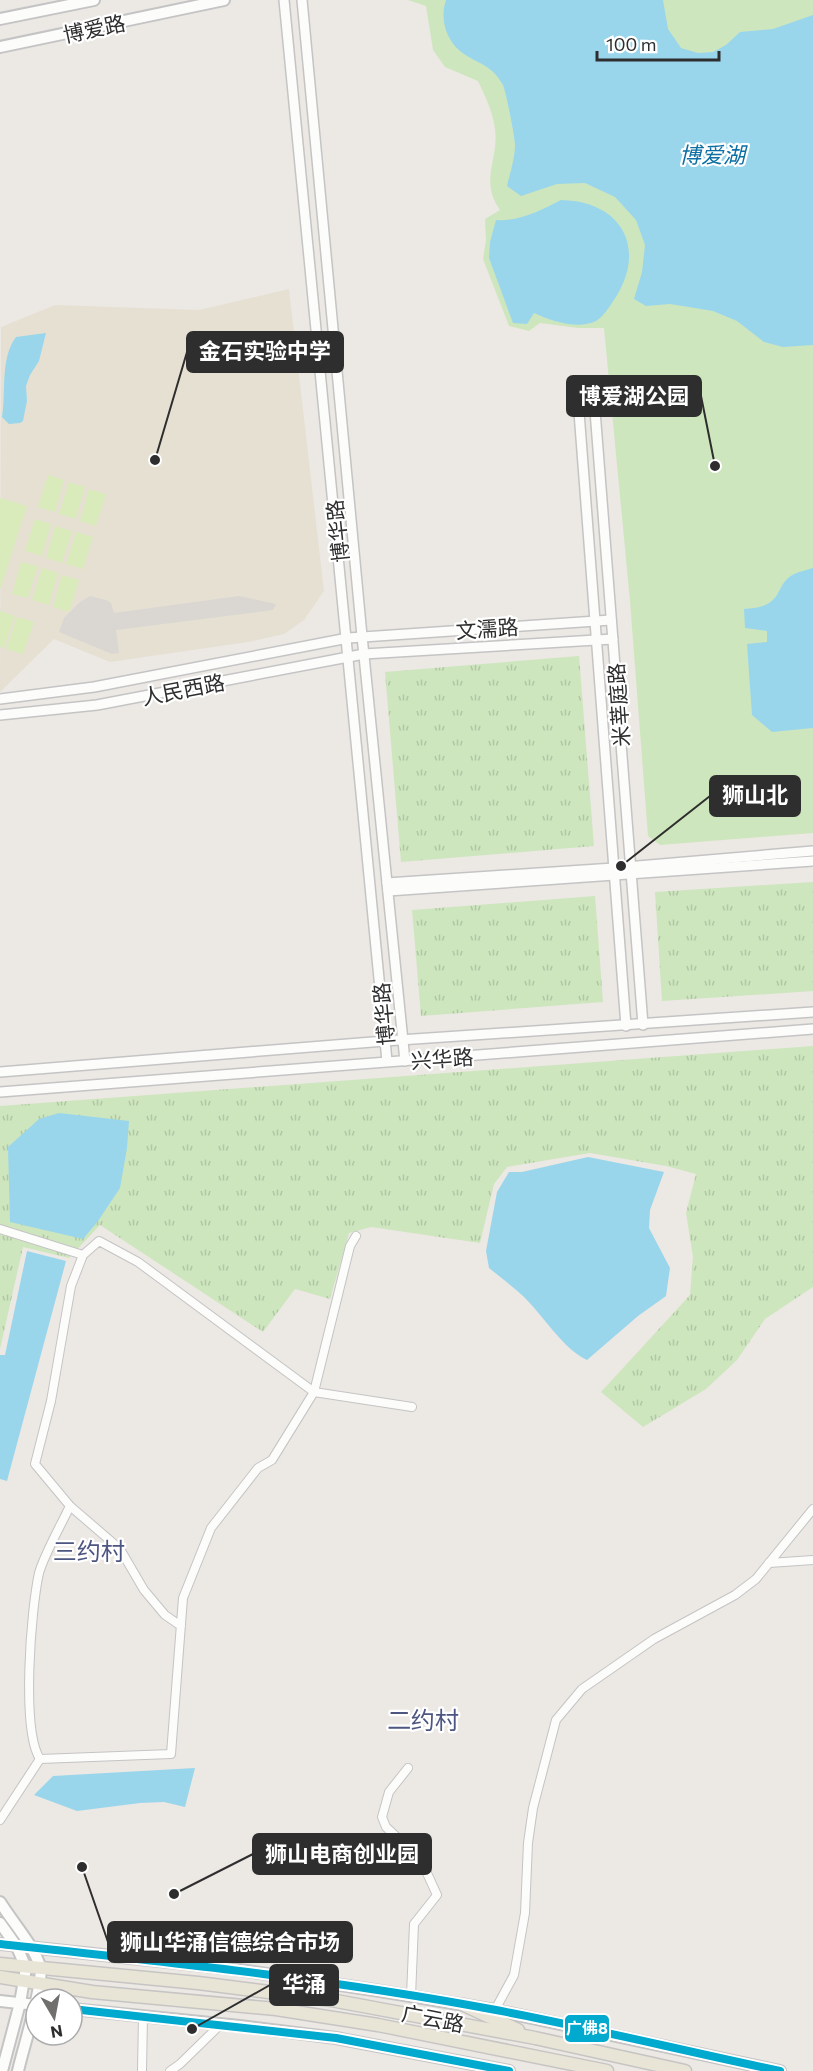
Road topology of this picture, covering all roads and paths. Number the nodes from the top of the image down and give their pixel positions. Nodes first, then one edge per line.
1 (94, 0) edge
2 (224, 0) edge
3 (285, 0) edge
4 (302, 0) edge
5 (0, 19) edge
6 (0, 47) edge
7 (612, 620) junction
8 (595, 621) junction
9 (362, 636) junction
10 (348, 638) junction
11 (613, 639) junction
12 (596, 640) junction
13 (364, 654) junction
14 (349, 656) junction
15 (0, 699) edge
16 (0, 716) edge
17 (813, 851) edge
18 (813, 861) edge
19 (631, 870) junction
20 (614, 872) junction
21 (388, 887) junction
22 (813, 1012) edge
23 (643, 1025) junction
24 (626, 1026) junction
25 (813, 1029) edge
26 (402, 1040) junction
27 (385, 1041) junction
28 (405, 1060) junction
29 (387, 1061) junction
30 (0, 1072) edge
31 (0, 1092) edge
32 (0, 1229) edge
33 (356, 1236) dead end
34 (83, 1255) junction
35 (314, 1392) junction
36 (412, 1407) dead end
37 (70, 1506) junction
38 (813, 1509) edge
39 (813, 1560) edge
40 (769, 1563) junction
41 (181, 1626) junction
42 (40, 1759) junction
43 (408, 1768) dead end
44 (0, 1820) edge
45 (0, 1902) edge
46 (0, 1923) edge
47 (0, 1944) edge
48 (17, 1947) junction
49 (32, 1948) junction
50 (0, 1964) edge
51 (26, 1968) junction
52 (41, 1969) junction
53 (0, 1977) edge
54 (24, 1981) junction
55 (39, 1983) junction
56 (38, 1987) edge
57 (411, 1996) junction
58 (0, 2001) edge
59 (20, 2003) junction
60 (24, 2004) edge
61 (464, 2004) junction
62 (84, 2010) edge
63 (495, 2010) junction
64 (143, 2016) junction
65 (221, 2024) junction
66 (535, 2038) junction
67 (24, 2047) edge
68 (503, 2070) edge
69 (2, 2071) edge
70 (18, 2071) edge
71 (142, 2071) edge
72 (170, 2071) edge
73 (608, 2071) edge
74 (684, 2071) edge
75 (780, 2071) edge

1 - 5 main road, 博爱路
2 - 6 main road, 博爱路
3 - 10 street, 博华路
4 - 9 street, 博华路
7 - 8 street, 文濡路
7 - 8 street, 米莘庭路
7 - 11 street, 米莘庭路
8 - 9 street, 文濡路
8 - 12 street, 米莘庭路
9 - 10 street, 文濡路
9 - 13 street, 博华路
10 - 14 street, 博华路
10 - 15 street, 文濡路
11 - 12 street, 文濡路
11 - 19 street, 米莘庭路
12 - 13 street, 文濡路
12 - 20 street, 米莘庭路
13 - 14 street, 人民西路
13 - 21 street, 博华路
14 - 16 street, 人民西路
14 - 27 street, 博华路
17 - 19 street
18 - 19 street
19 - 20 street
19 - 23 street, 米莘庭路
20 - 21 street
20 - 24 street, 米莘庭路
21 - 26 street, 博华路
22 - 23 street, 兴华路
23 - 24 street, 兴华路
24 - 26 street, 兴华路
25 - 28 street, 兴华路
26 - 27 street, 兴华路
26 - 28 street, 博华路
27 - 29 street, 博华路
27 - 30 street, 兴华路
28 - 29 street, 兴华路
29 - 31 street, 兴华路
32 - 34 street
33 - 35 street
34 - 35 street
34 - 37 street
35 - 36 street
35 - 41 street
37 - 41 street
37 - 42 street
38 - 40 street
39 - 40 street
40 - 63 street
41 - 42 street
42 - 44 street
43 - 57 street
45 - 49 main road
46 - 48 main road
47 - 48 main road, 广云路
48 - 49 main road, 广云路
48 - 51 main road
49 - 52 main road
49 - 57 main road, 广云路
50 - 51 main road, 广云路
51 - 52 main road, 广云路
51 - 54 main road
52 - 55 main road
52 - 66 main road, 广云路
53 - 54 main road, 广云路
54 - 55 main road, 广云路
54 - 59 main road
55 - 56 main road
55 - 73 main road, 广云路
57 - 61 main road, 广云路
58 - 59 main road
59 - 60 main road
59 - 69 main road
61 - 63 main road, 广云路
61 - 66 main road
62 - 64 main road
63 - 75 main road, 广云路
64 - 65 main road
64 - 71 street
65 - 68 main road
65 - 72 street
66 - 74 main road, 广云路
67 - 70 main road

